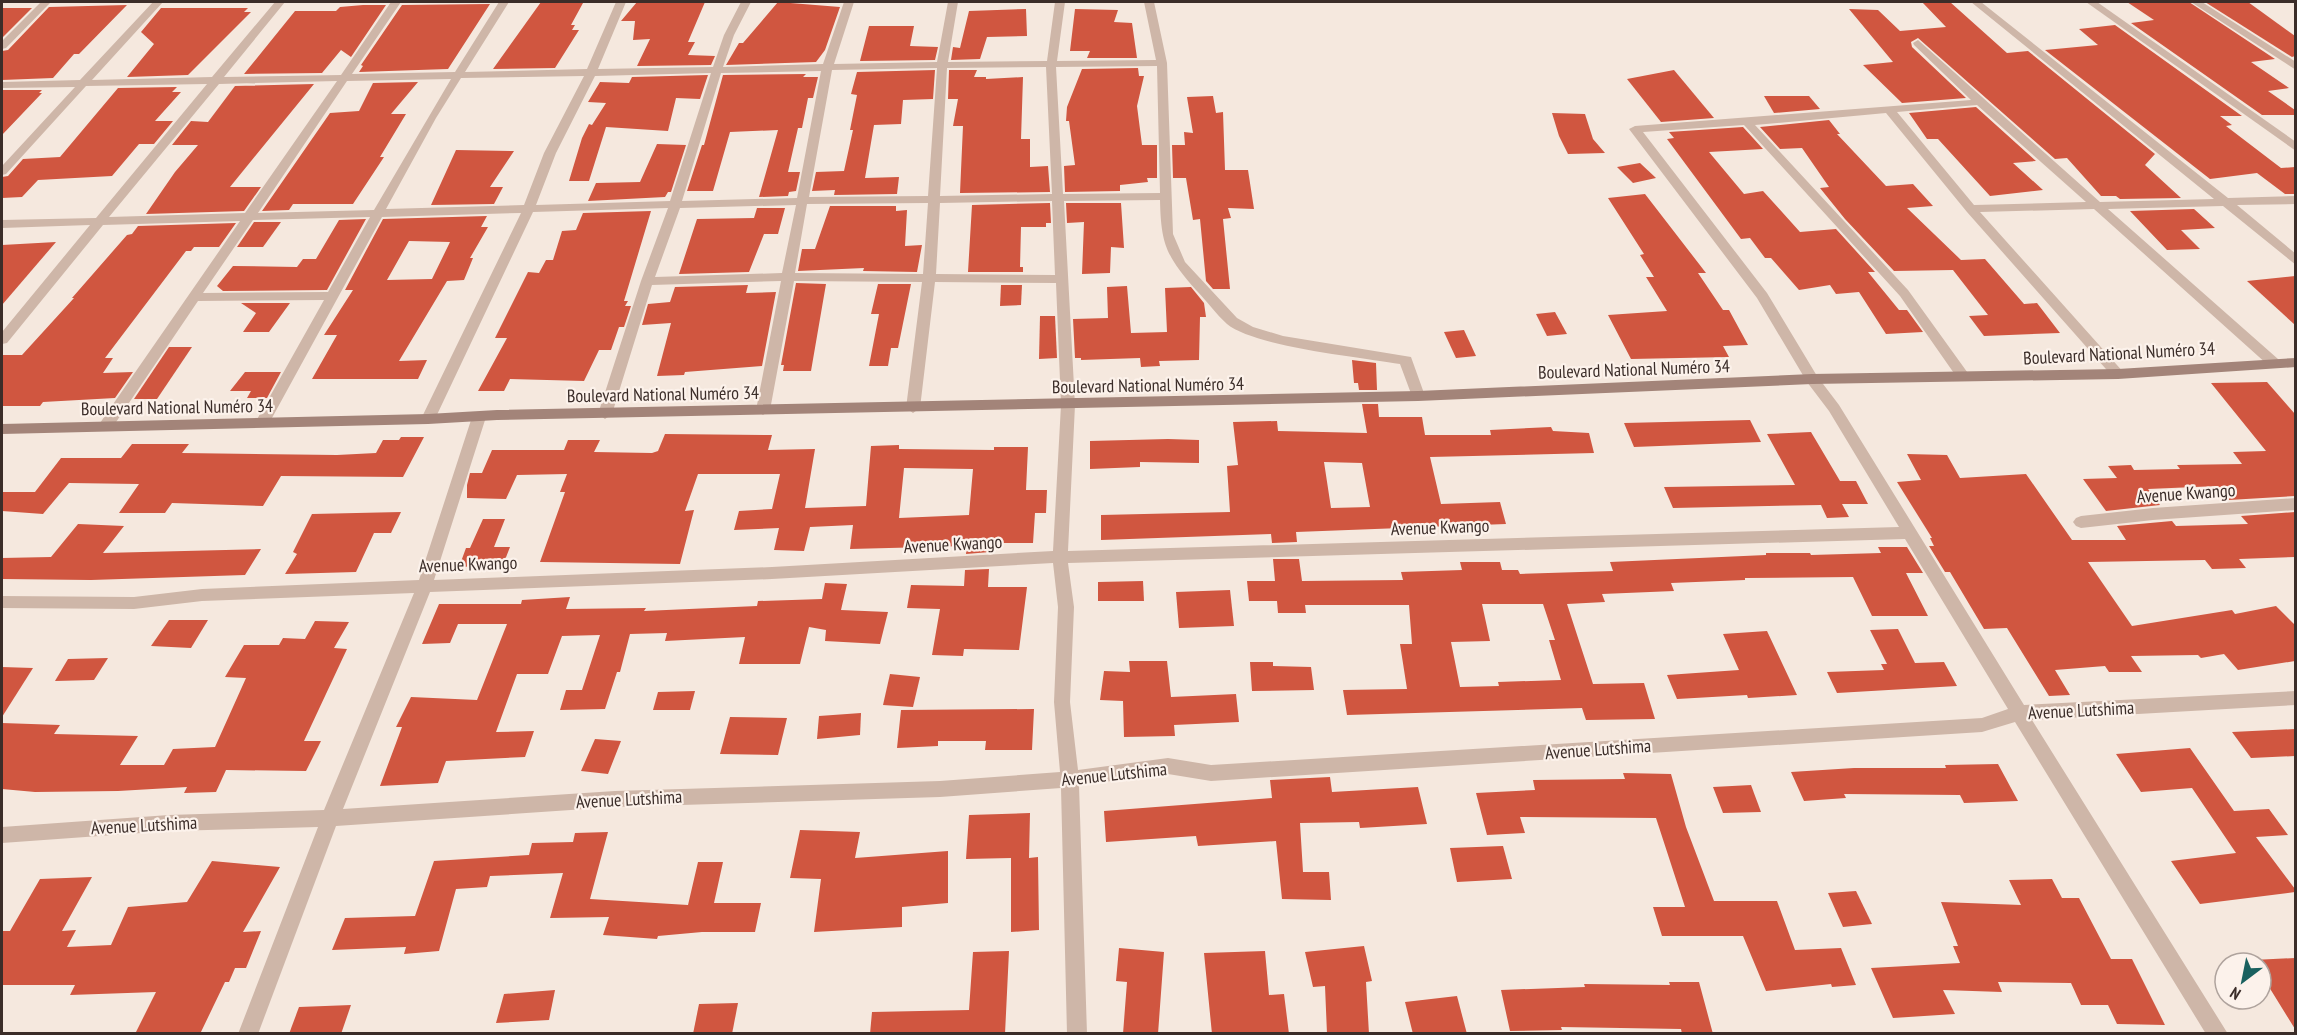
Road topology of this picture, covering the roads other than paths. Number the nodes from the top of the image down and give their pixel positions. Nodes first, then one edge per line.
1 (46, 2) edge
2 (158, 2) edge
3 (280, 2) edge
4 (396, 2) edge
5 (504, 2) edge
6 (621, 2) edge
7 (746, 2) edge
8 (849, 2) edge
9 (953, 2) edge
10 (1060, 2) edge
11 (1149, 2) edge
12 (1976, 2) edge
13 (2091, 2) edge
14 (2196, 2) edge
15 (1917, 43) dead end
16 (2, 46) edge
17 (1162, 63) junction
18 (942, 65) junction
19 (1051, 66) junction
20 (2295, 67) edge
21 (827, 69) junction
22 (717, 70) junction
23 (591, 73) junction
24 (458, 75) junction
25 (343, 78) junction
26 (216, 81) junction
27 (84, 83) junction
28 (2, 85) edge
29 (1980, 102) junction
30 (1889, 110) junction
31 (1747, 122) junction
32 (2295, 148) edge
33 (2, 172) edge
34 (1164, 196) junction
35 (932, 199) junction
36 (1060, 199) junction
37 (2295, 200) edge
38 (802, 201) junction
39 (2227, 203) junction
40 (675, 205) junction
41 (2101, 207) junction
42 (529, 208) junction
43 (1971, 209) junction
44 (378, 212) junction
45 (248, 216) junction
46 (99, 220) junction
47 (2, 224) edge
48 (2295, 261) edge
49 (788, 277) junction
50 (929, 279) junction
51 (1063, 279) junction
52 (647, 281) junction
53 (194, 297) junction
54 (332, 297) junction
55 (2, 340) edge
56 (2273, 362) junction
57 (2295, 362) edge
58 (2118, 374) junction
59 (1963, 376) junction
60 (1812, 379) junction
61 (1418, 396) junction
62 (1068, 405) junction
63 (913, 408) junction
64 (763, 410) junction
65 (604, 414) junction
66 (479, 417) junction
67 (428, 419) junction
68 (262, 423) junction
69 (105, 427) junction
70 (2, 429) edge
71 (2295, 504) edge
72 (2081, 522) dead end
73 (1908, 533) junction
74 (1060, 557) junction
75 (425, 585) junction
76 (2, 602) edge
77 (2295, 698) edge
78 (2019, 713) junction
79 (1070, 779) junction
80 (330, 818) junction
81 (2, 835) edge
82 (248, 1034) edge
83 (1077, 1034) edge
84 (2218, 1034) edge

1 - 16 street
2 - 27 street
3 - 26 street
4 - 25 street
5 - 24 street
6 - 23 street
7 - 22 street
8 - 21 street
9 - 18 street
10 - 19 street
11 - 17 street
12 - 39 street
13 - 32 street
14 - 20 street
15 - 29 street
17 - 19 street
17 - 34 street
18 - 19 street
18 - 21 street
18 - 35 street
19 - 36 street
21 - 22 street
21 - 38 street
22 - 23 street
22 - 40 street
23 - 24 street
23 - 42 street
24 - 25 street
24 - 44 street
25 - 26 street
25 - 45 street
26 - 27 street
26 - 46 street
27 - 28 street
27 - 33 street
29 - 30 street
29 - 41 street
30 - 31 street
30 - 43 street
31 - 59 street
31 - 60 street
34 - 36 street
34 - 61 street
35 - 36 street
35 - 38 street
35 - 50 street
36 - 51 street
37 - 39 street
38 - 40 street
38 - 49 street
39 - 41 street
39 - 48 street
40 - 42 street
40 - 52 street
41 - 43 street
41 - 56 street
42 - 44 street
42 - 67 street
43 - 58 street
44 - 45 street
44 - 54 street
45 - 46 street
45 - 53 street
46 - 47 street
46 - 55 street
49 - 50 street
49 - 52 street
49 - 64 street
50 - 51 street
50 - 63 street
51 - 62 street
52 - 65 street
53 - 54 street
53 - 69 street
54 - 68 street
56 - 57 main road, Boulevard National Numéro 34
56 - 58 main road, Boulevard National Numéro 34
58 - 59 main road, Boulevard National Numéro 34
59 - 60 main road, Boulevard National Numéro 34
60 - 61 main road, Boulevard National Numéro 34
60 - 73 street
61 - 62 main road, Boulevard National Numéro 34
62 - 63 main road, Boulevard National Numéro 34
62 - 74 street
63 - 64 main road, Boulevard National Numéro 34
64 - 65 main road, Boulevard National Numéro 34
65 - 66 main road, Boulevard National Numéro 34
66 - 67 main road, Boulevard National Numéro 34
66 - 75 street
67 - 68 main road, Boulevard National Numéro 34
68 - 69 main road, Boulevard National Numéro 34
69 - 70 main road, Boulevard National Numéro 34
71 - 72 street, Avenue Kwango
73 - 74 street, Avenue Kwango
73 - 78 street
74 - 75 street, Avenue Kwango
74 - 79 street
75 - 76 street, Avenue Kwango
75 - 80 street
77 - 78 street, Avenue Lutshima
78 - 79 street, Avenue Lutshima
78 - 84 street
79 - 80 street, Avenue Lutshima
79 - 83 street
80 - 81 street, Avenue Lutshima
80 - 82 street

